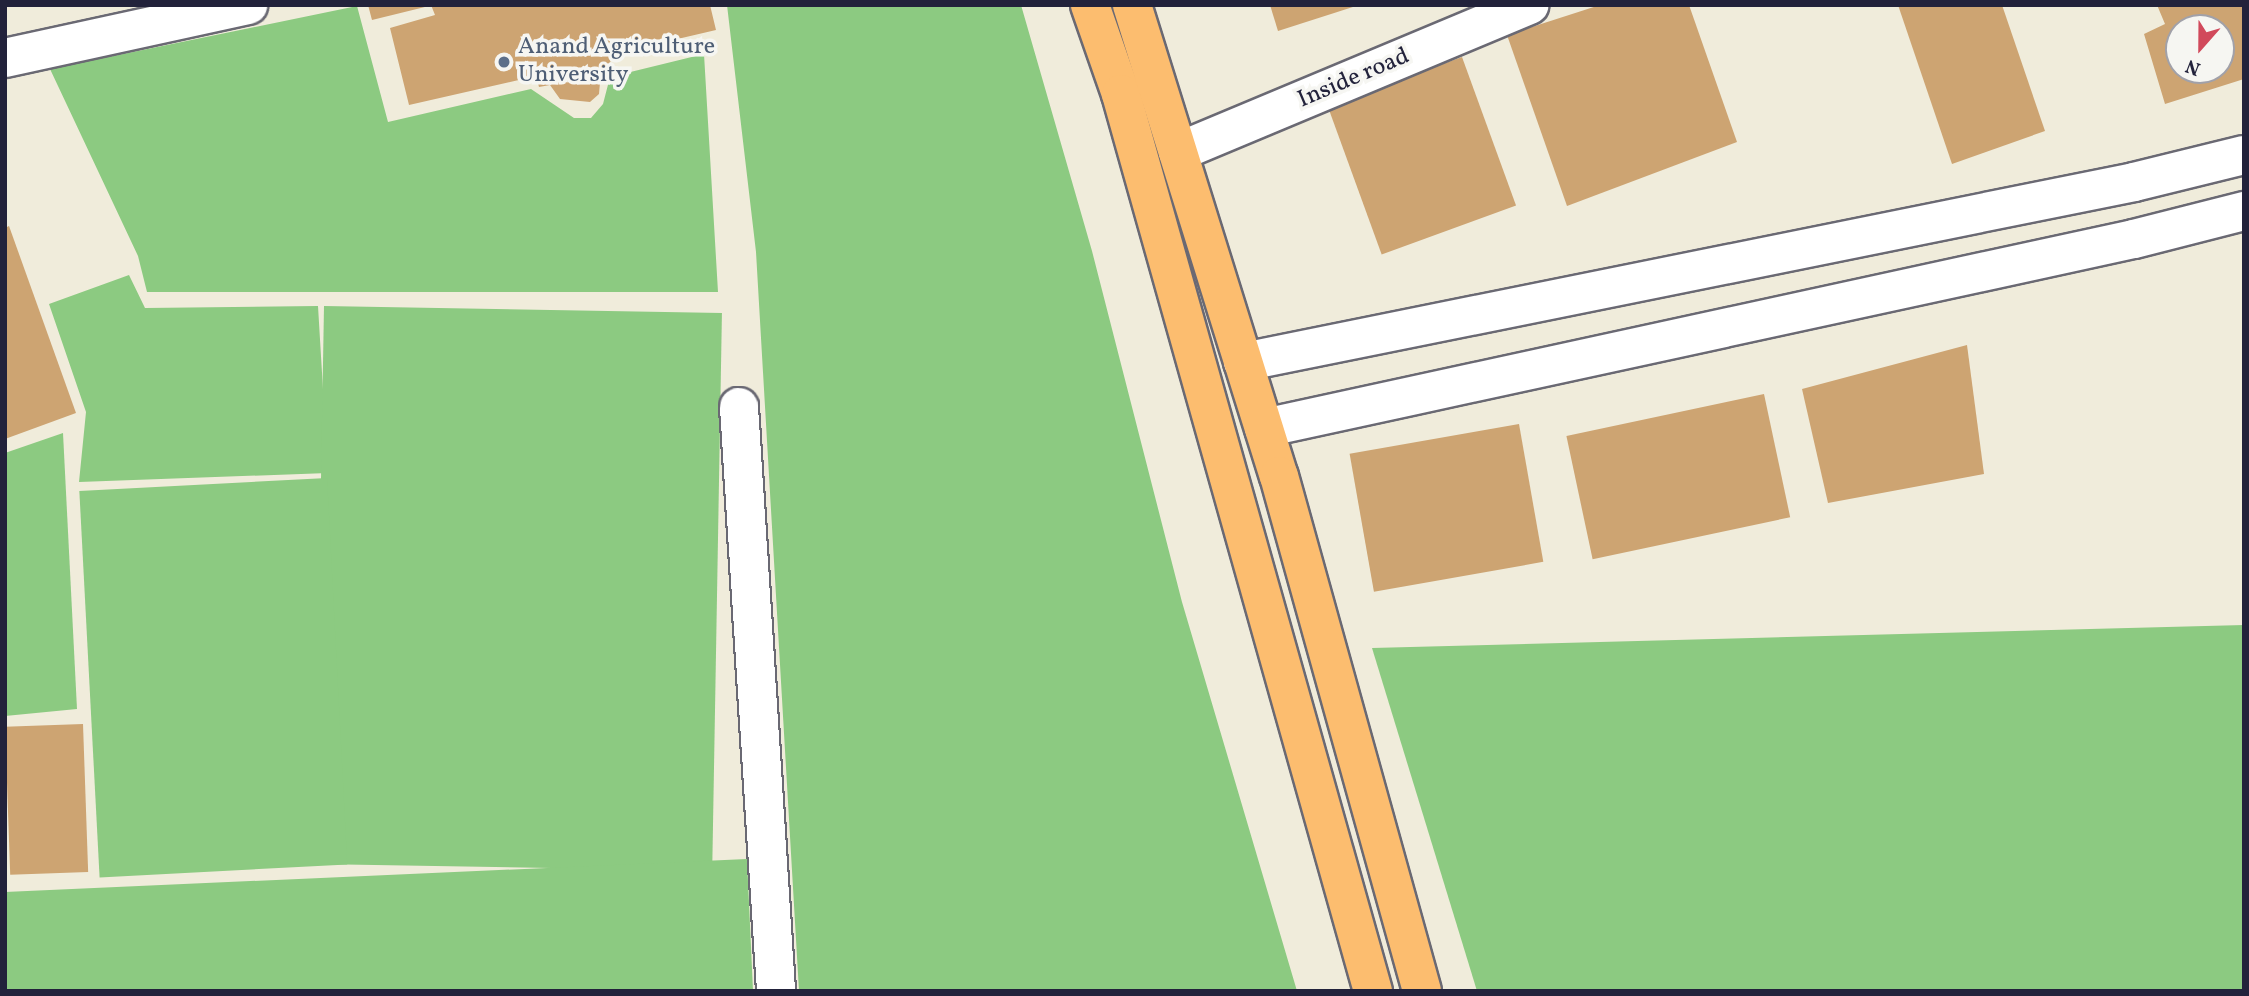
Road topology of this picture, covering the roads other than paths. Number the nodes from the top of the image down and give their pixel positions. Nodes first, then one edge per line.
1 (248, 5) edge
2 (1090, 5) edge
3 (1132, 5) edge
4 (1530, 5) edge
5 (5, 58) edge
6 (1178, 152) junction
7 (2244, 155) edge
8 (2244, 211) edge
9 (1204, 236) junction
10 (1165, 247) junction
11 (1243, 362) junction
12 (739, 407) dead end
13 (1264, 428) junction
14 (776, 991) edge
15 (1373, 991) edge
16 (1422, 991) edge

1 - 5 lane
2 - 10 main road
3 - 6 main road
4 - 6 lane, Inside road
6 - 9 main road
7 - 11 lane
8 - 13 lane
9 - 10 main road
9 - 11 main road
10 - 15 main road
11 - 13 main road
12 - 14 lane
13 - 16 main road

